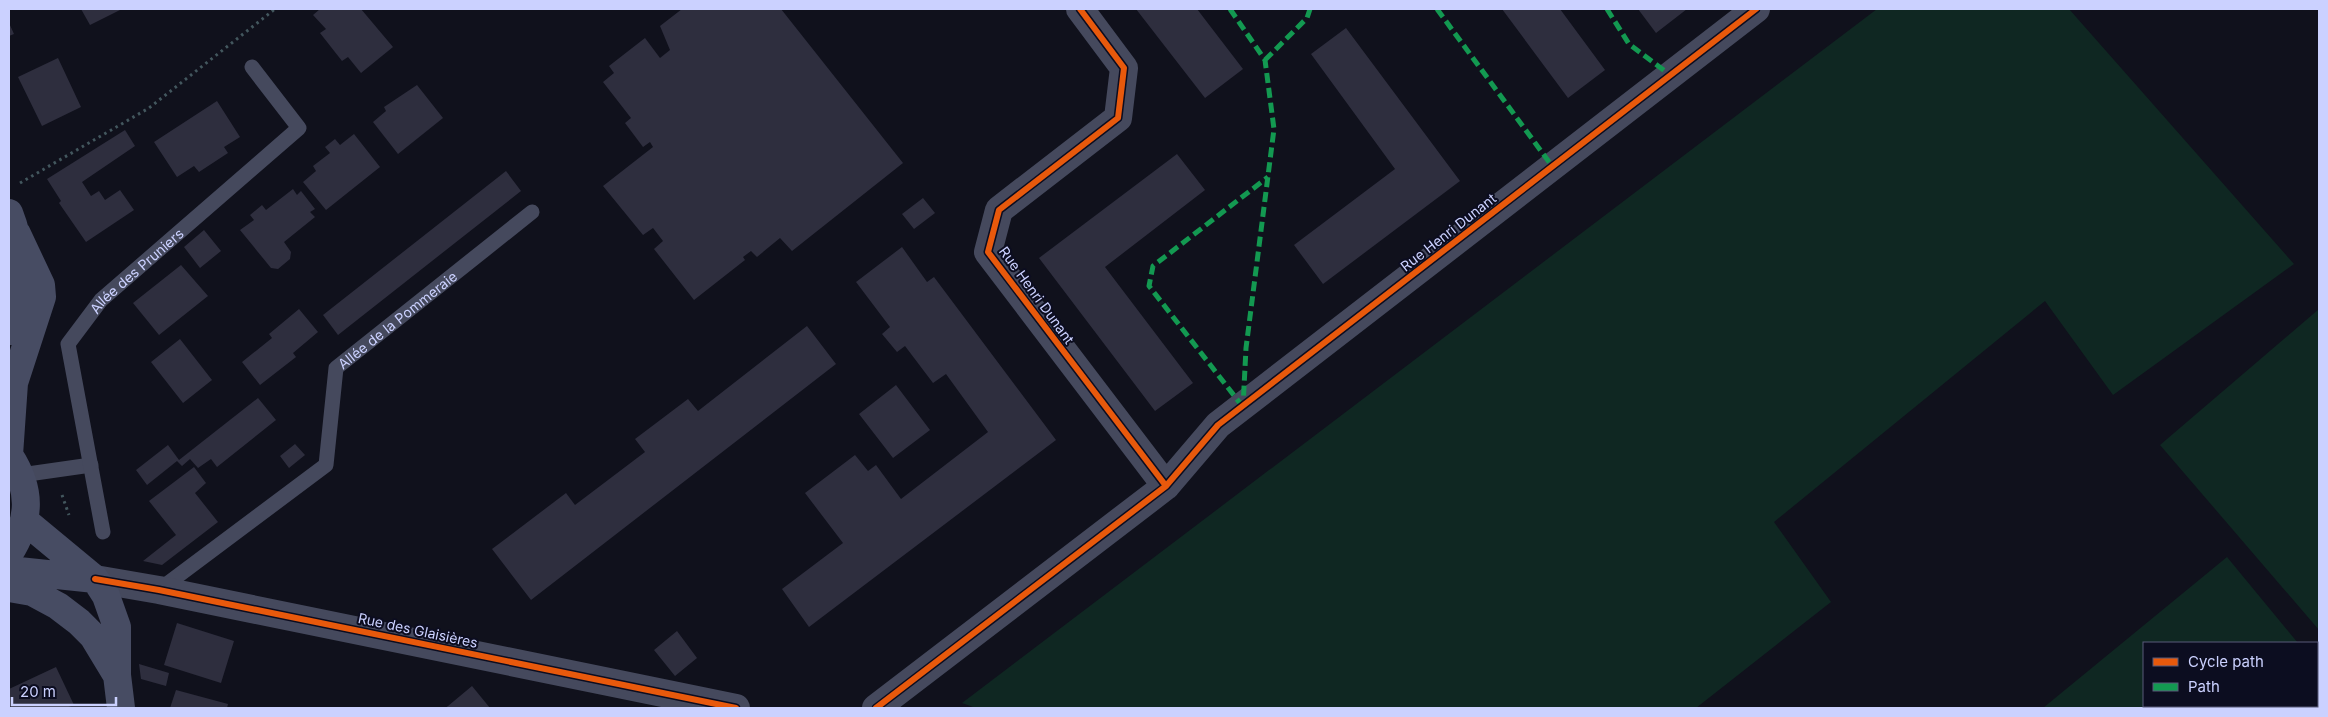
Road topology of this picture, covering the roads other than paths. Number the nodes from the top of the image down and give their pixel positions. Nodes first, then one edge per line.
1 (1080, 9) edge
2 (1756, 9) edge
3 (252, 67) dead end
4 (532, 212) dead end
5 (13, 224) edge
6 (9, 331) edge
7 (13, 462) edge
8 (91, 465) junction
9 (1166, 486) junction
10 (25, 521) junction
11 (103, 532) dead end
12 (9, 554) edge
13 (9, 570) edge
14 (94, 579) junction
15 (9, 588) edge
16 (159, 590) junction
17 (117, 675) junction
18 (122, 708) edge
19 (736, 708) edge
20 (876, 708) edge

1 - 9 street, Rue Henri Dunant
2 - 9 street, Rue Henri Dunant
3 - 8 lane, Allée des Pruniers
4 - 16 lane, Allée de la Pommeraie
5 - 6 main road
5 - 7 main road
7 - 8 lane
7 - 10 main road
8 - 11 lane, Allée des Pruniers
9 - 20 street, Rue Henri Dunant
10 - 12 main road
10 - 14 main road
13 - 14 main road
14 - 16 street, Rue des Glaisières
14 - 17 main road
15 - 17 main road
16 - 19 street, Rue des Glaisières
17 - 18 main road

